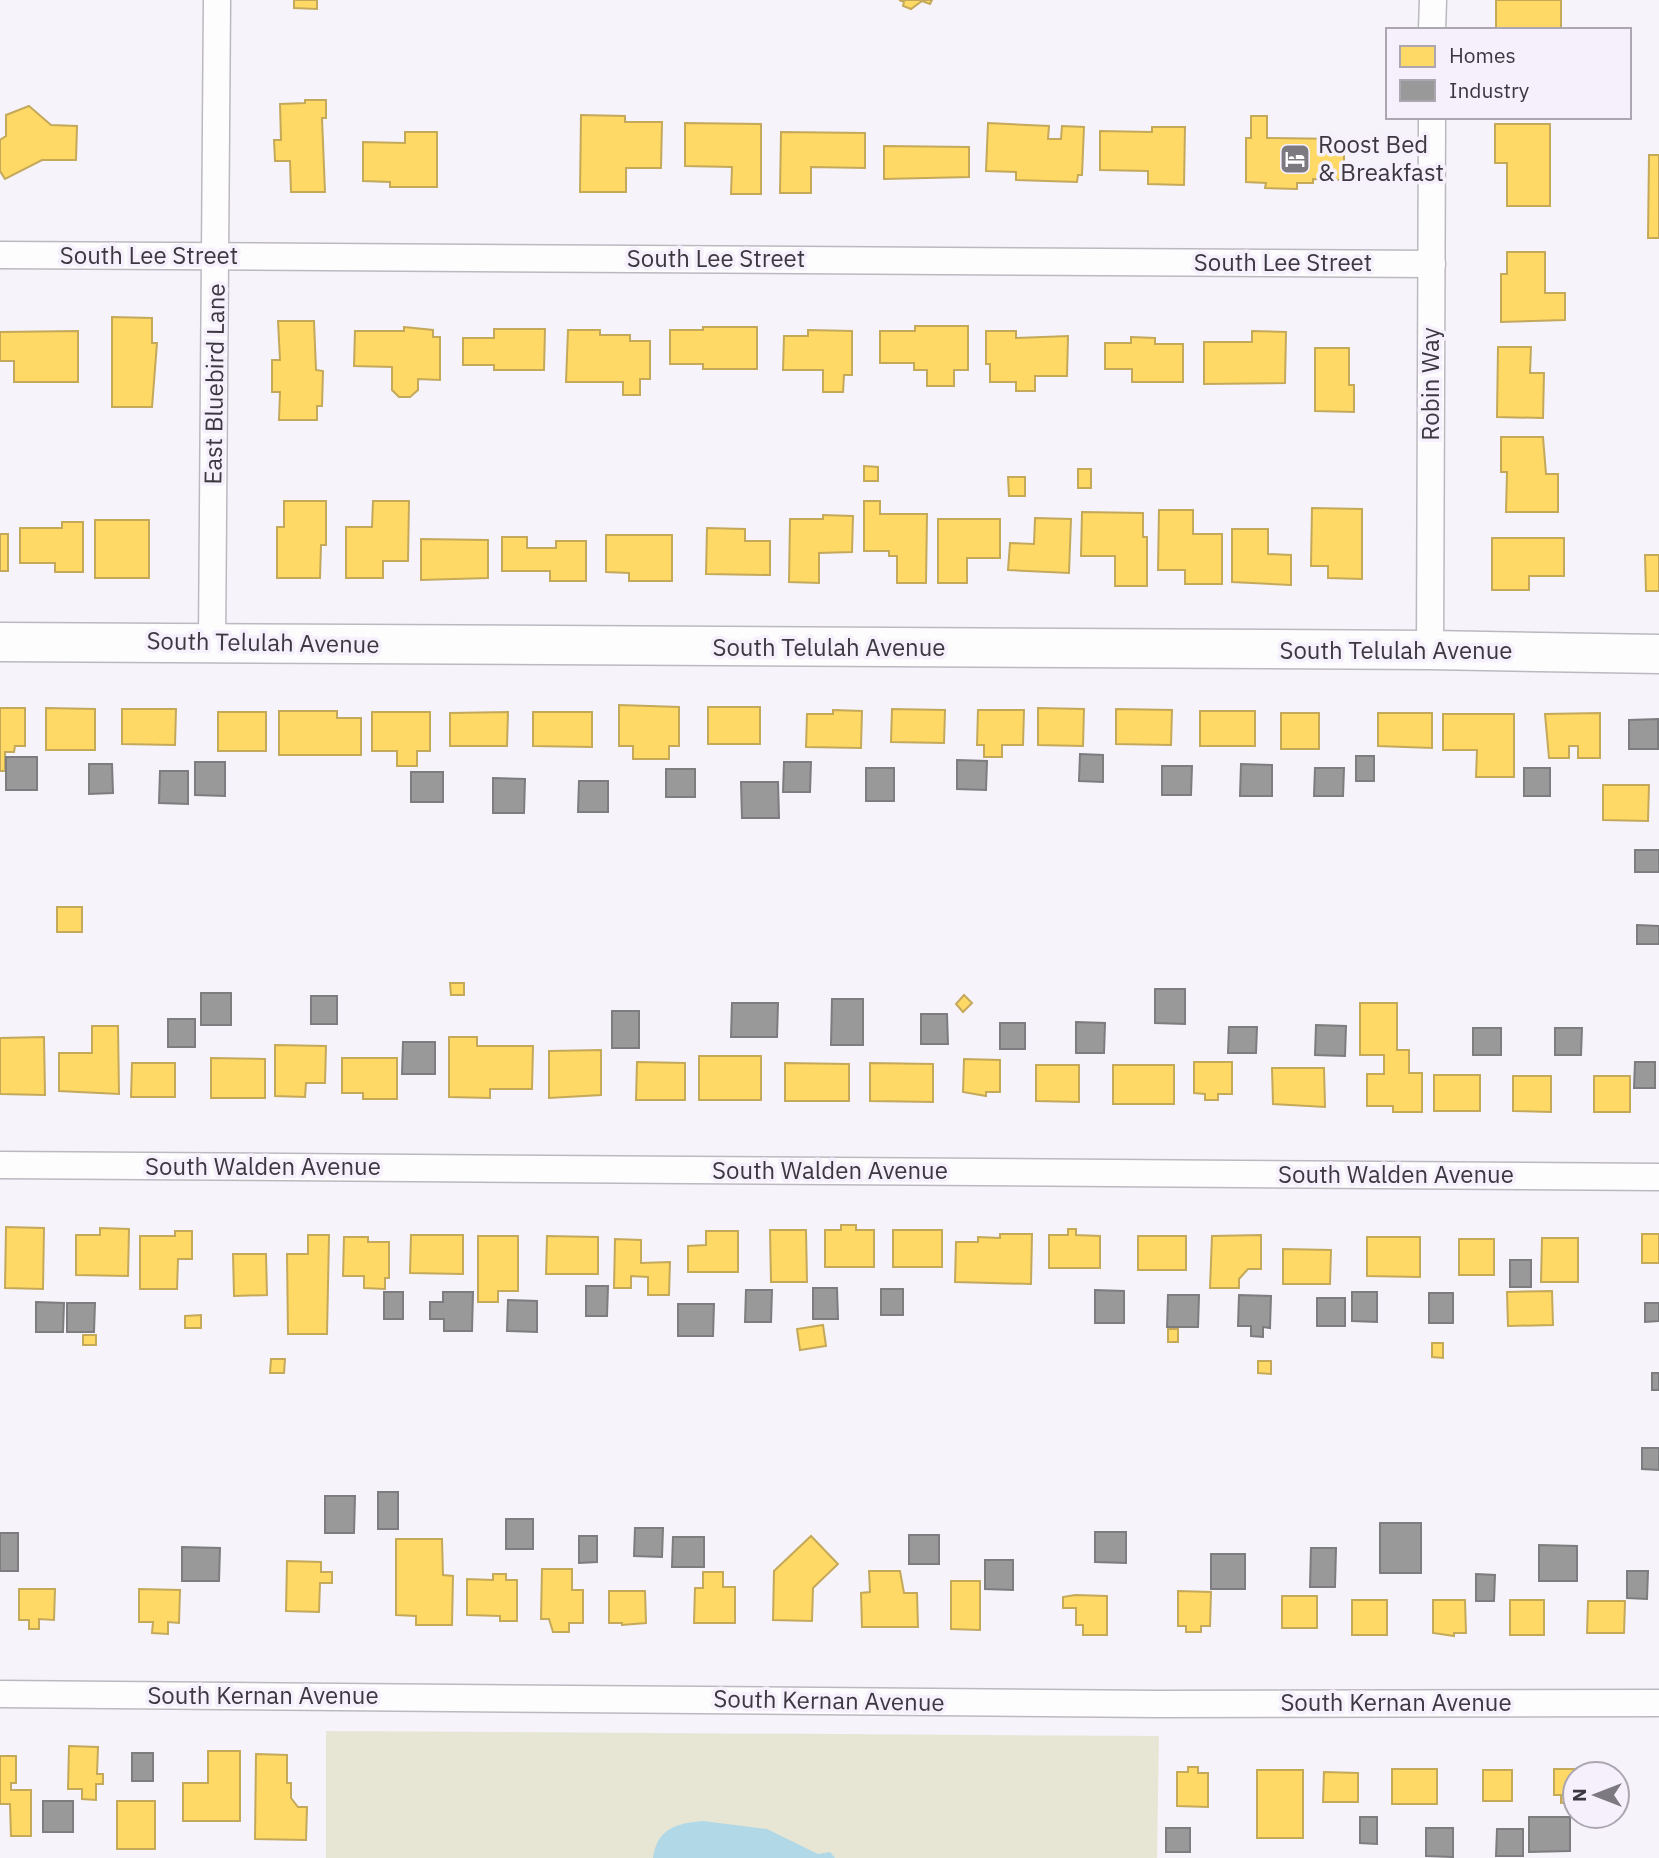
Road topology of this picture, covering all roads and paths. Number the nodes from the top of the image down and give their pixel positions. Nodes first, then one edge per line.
1 (217, 0) edge
2 (1433, 0) edge
3 (1432, 28) edge
4 (1432, 119) edge
5 (0, 255) edge
6 (217, 256) junction
7 (1432, 264) junction
8 (0, 642) edge
9 (212, 642) junction
10 (1430, 650) junction
11 (1659, 654) edge
12 (0, 1165) edge
13 (1659, 1177) edge
14 (0, 1694) edge
15 (1659, 1703) edge

1 - 6 street, East Bluebird Lane
2 - 3 street
4 - 7 street, Robin Way
5 - 6 street, South Lee Street
6 - 7 street, South Lee Street
6 - 9 street, East Bluebird Lane
7 - 10 street, Robin Way
8 - 9 street, South Telulah Avenue
9 - 10 street, South Telulah Avenue
10 - 11 street, South Telulah Avenue
12 - 13 street, South Walden Avenue
14 - 15 street, South Kernan Avenue

